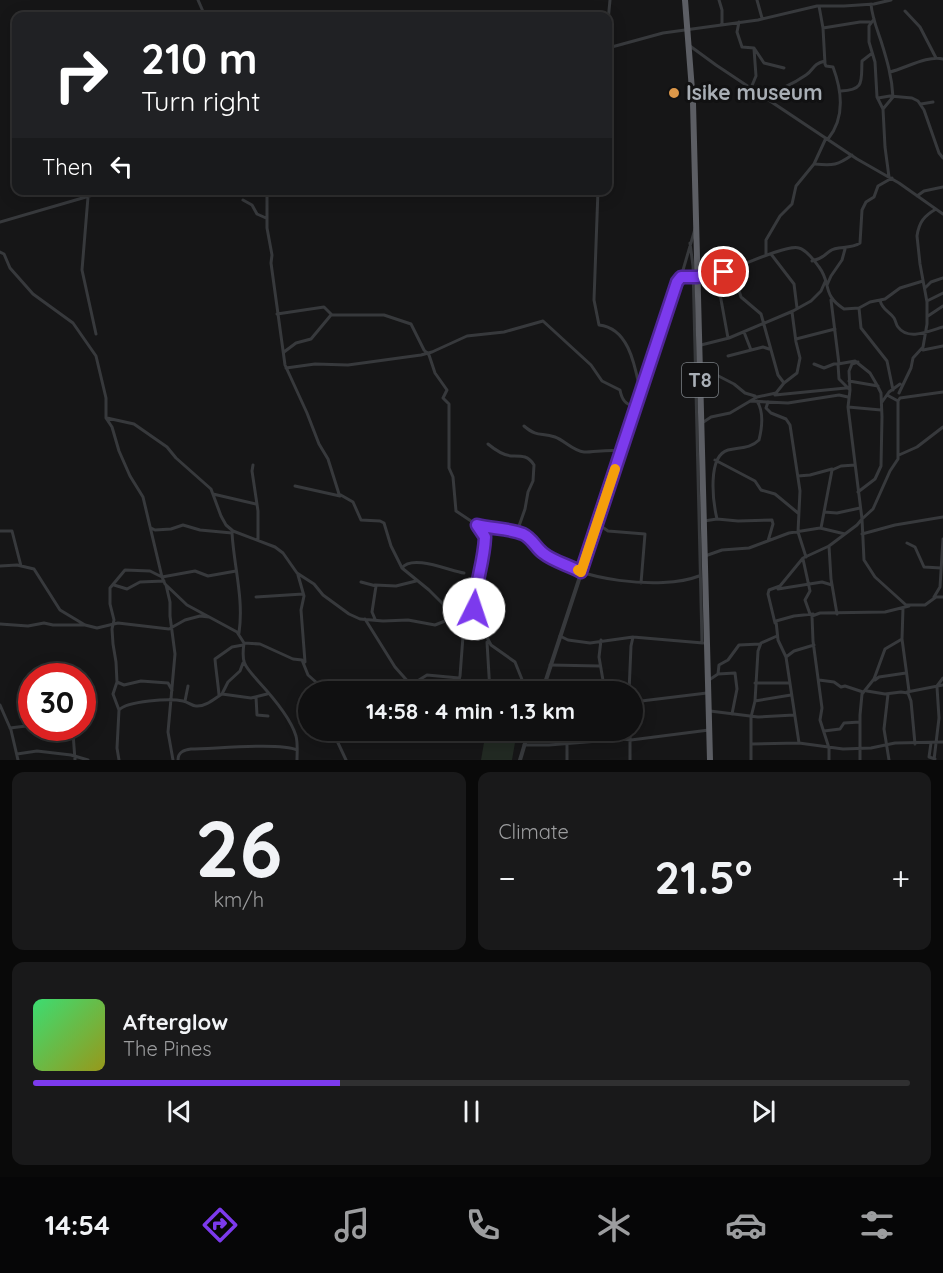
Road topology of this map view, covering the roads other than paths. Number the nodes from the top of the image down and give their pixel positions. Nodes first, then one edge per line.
1 (686, 0) edge
2 (719, 0) edge
3 (757, 0) edge
4 (818, 0) edge
5 (891, 0) edge
6 (871, 4) junction
7 (818, 6) junction
8 (905, 12) dead end
9 (762, 19) junction
10 (872, 21) junction
11 (739, 22) junction
12 (722, 24) junction
13 (823, 28) junction
14 (689, 29) junction
15 (612, 45) edge
16 (690, 46) junction
17 (754, 48) junction
18 (871, 54) dead end
19 (936, 58) junction
20 (943, 59) edge
21 (825, 61) junction
22 (784, 68) dead end
23 (890, 72) junction
24 (751, 88) junction
25 (841, 91) junction
26 (761, 95) junction
27 (893, 97) junction
28 (878, 98) junction
29 (933, 102) dead end
30 (921, 104) junction
31 (883, 109) junction
32 (827, 139) junction
33 (852, 155) junction
34 (943, 158) edge
35 (814, 164) junction
36 (890, 178) junction
37 (943, 187) edge
38 (94, 195) edge
39 (267, 195) edge
40 (598, 195) edge
41 (917, 196) junction
42 (88, 197) junction
43 (243, 200) dead end
44 (936, 209) junction
45 (943, 214) edge
46 (267, 218) junction
47 (0, 222) edge
48 (695, 228) junction
49 (690, 243) junction
50 (846, 248) junction
51 (0, 252) edge
52 (771, 254) junction
53 (766, 256) junction
54 (813, 261) junction
55 (730, 270) junction
56 (681, 277) junction
57 (695, 277) junction
58 (735, 278) dead end
59 (943, 278) edge
60 (826, 281) junction
61 (923, 281) junction
62 (826, 287) junction
63 (925, 288) junction
64 (943, 293) edge
65 (830, 298) junction
66 (880, 300) junction
67 (927, 301) junction
68 (943, 306) edge
69 (859, 308) junction
70 (797, 309) junction
71 (792, 312) junction
72 (277, 314) junction
73 (331, 315) junction
74 (928, 316) junction
75 (763, 323) junction
76 (943, 327) edge
77 (835, 329) junction
78 (744, 332) junction
79 (925, 332) junction
80 (96, 334) dead end
81 (728, 338) junction
82 (796, 339) junction
83 (699, 345) junction
84 (943, 346) edge
85 (751, 350) junction
86 (770, 350) junction
87 (921, 350) junction
88 (284, 352) junction
89 (427, 353) junction
90 (728, 356) dead end
91 (858, 362) junction
92 (814, 364) dead end
93 (838, 364) junction
94 (700, 367) junction
95 (286, 368) junction
96 (849, 381) junction
97 (784, 383) junction
98 (903, 383) junction
99 (878, 386) junction
100 (943, 388) edge
101 (849, 389) junction
102 (893, 390) junction
103 (640, 392) junction
104 (899, 393) dead end
105 (941, 393) edge
106 (773, 395) junction
107 (886, 395) junction
108 (848, 397) junction
109 (757, 399) junction
110 (898, 401) junction
111 (768, 402) junction
112 (880, 404) junction
113 (635, 407) junction
114 (848, 407) junction
115 (881, 410) junction
116 (106, 418) junction
117 (701, 424) junction
118 (524, 426) dead end
119 (943, 427) edge
120 (937, 433) junction
121 (943, 434) edge
122 (488, 444) dead end
123 (621, 451) junction
124 (899, 455) junction
125 (716, 460) junction
126 (253, 465) dead end
127 (855, 465) junction
128 (834, 469) junction
129 (798, 476) junction
130 (295, 486) dead end
131 (858, 492) junction
132 (213, 494) junction
133 (340, 496) junction
134 (256, 504) junction
135 (860, 508) junction
136 (824, 512) junction
137 (798, 513) junction
138 (943, 517) edge
139 (717, 519) junction
140 (862, 519) junction
141 (704, 521) junction
142 (597, 523) junction
143 (477, 525) junction
144 (150, 527) junction
145 (821, 528) junction
146 (0, 531) edge
147 (234, 532) junction
148 (798, 532) junction
149 (521, 534) junction
150 (845, 534) junction
151 (862, 534) junction
152 (258, 540) junction
153 (943, 540) edge
154 (768, 541) junction
155 (907, 543) dead end
156 (829, 546) junction
157 (705, 556) junction
158 (804, 557) junction
159 (0, 566) edge
160 (21, 566) junction
161 (402, 568) junction
162 (941, 568) junction
163 (236, 571) junction
164 (581, 572) junction
165 (297, 573) junction
166 (464, 573) dead end
167 (699, 576) junction
168 (164, 581) junction
169 (417, 581) junction
170 (361, 582) dead end
171 (641, 583) junction
172 (114, 585) junction
173 (375, 585) junction
174 (809, 585) junction
175 (832, 585) junction
176 (774, 588) junction
177 (303, 594) junction
178 (256, 597) dead end
179 (943, 597) edge
180 (934, 599) junction
181 (910, 606) junction
182 (474, 607) junction
183 (903, 608) junction
184 (810, 614) junction
185 (815, 614) junction
186 (837, 614) junction
187 (211, 617) junction
188 (365, 619) junction
189 (377, 620) junction
190 (462, 620) junction
191 (477, 622) junction
192 (775, 622) junction
193 (0, 624) edge
194 (114, 625) junction
195 (85, 626) junction
196 (172, 628) junction
197 (239, 634) junction
198 (560, 636) junction
199 (777, 636) junction
200 (633, 637) junction
201 (902, 639) junction
202 (487, 640) junction
203 (601, 640) junction
204 (243, 644) junction
205 (705, 644) junction
206 (760, 644) junction
207 (814, 645) junction
208 (786, 657) junction
209 (244, 662) junction
210 (305, 663) junction
211 (550, 665) junction
212 (600, 666) junction
213 (906, 673) junction
214 (718, 674) junction
215 (459, 678) junction
216 (943, 678) edge
217 (819, 680) junction
218 (316, 681) edge
219 (407, 681) edge
220 (417, 681) edge
221 (458, 681) edge
222 (489, 681) edge
223 (522, 681) edge
224 (545, 681) edge
225 (603, 681) edge
226 (629, 681) edge
227 (708, 681) junction
228 (873, 681) junction
229 (117, 682) junction
230 (789, 682) junction
231 (755, 683) junction
232 (943, 685) edge
233 (188, 686) dead end
234 (937, 687) junction
235 (172, 690) junction
236 (864, 692) junction
237 (908, 692) junction
238 (709, 693) junction
239 (267, 694) junction
240 (888, 694) junction
241 (220, 695) junction
242 (791, 695) junction
243 (256, 697) junction
244 (171, 699) junction
245 (185, 701) junction
246 (643, 701) edge
247 (755, 701) junction
248 (0, 705) edge
249 (119, 710) junction
250 (710, 711) junction
251 (732, 714) junction
252 (794, 715) junction
253 (268, 716) dead end
254 (751, 717) junction
255 (860, 722) junction
256 (10, 728) junction
257 (709, 730) junction
258 (824, 731) junction
259 (643, 738) edge
260 (338, 741) edge
261 (525, 741) edge
262 (596, 741) edge
263 (631, 741) edge
264 (937, 742) junction
265 (943, 742) edge
266 (568, 743) junction
267 (799, 743) junction
268 (931, 743) junction
269 (751, 744) junction
270 (886, 744) junction
271 (915, 744) junction
272 (524, 745) junction
273 (829, 748) junction
274 (860, 748) junction
275 (297, 750) junction
276 (16, 754) junction
277 (76, 758) edge
278 (18, 760) edge
279 (88, 760) edge
280 (119, 760) edge
281 (173, 760) edge
282 (178, 760) edge
283 (297, 760) edge
284 (346, 760) edge
285 (520, 760) edge
286 (567, 760) edge
287 (630, 760) edge
288 (710, 760) edge
289 (751, 760) edge
290 (829, 760) edge
291 (860, 760) edge
292 (889, 760) edge
293 (935, 760) edge

1 - 14 highway, T8
2 - 12 street
3 - 9 street
4 - 7 street
5 - 6 street
6 - 7 street
6 - 10 street
7 - 9 street
7 - 13 street
8 - 19 street
9 - 11 street
10 - 13 street
10 - 23 street
10 - 28 street
11 - 12 street
11 - 17 street
12 - 14 street
13 - 21 street
14 - 15 street
14 - 16 highway, T8
16 - 24 street
16 - 48 highway, T8
17 - 22 street
17 - 24 street
18 - 25 street
19 - 20 street
19 - 23 street
21 - 25 street
21 - 26 street
23 - 27 street
24 - 26 street
25 - 32 street
26 - 32 street
27 - 28 street
27 - 30 street
27 - 31 street
28 - 31 street
29 - 30 street
30 - 34 street
31 - 36 street
32 - 33 street
32 - 35 street
33 - 35 street
33 - 36 street
35 - 53 street
36 - 41 street
36 - 50 street
37 - 41 street
38 - 42 street
39 - 46 street
40 - 103 street
41 - 44 street
42 - 47 street
42 - 80 street
43 - 46 street
44 - 45 street
44 - 61 street
46 - 72 street
48 - 49 street
48 - 57 highway, T8
49 - 56 street
49 - 57 street
50 - 54 street
50 - 62 street
51 - 116 street
52 - 53 street
52 - 54 street
52 - 70 street
53 - 55 street
54 - 60 street
55 - 57 street
55 - 81 street
56 - 57 street
56 - 103 street
57 - 83 highway, T8
57 - 167 street
58 - 75 street
59 - 63 street
60 - 62 street
60 - 70 street
61 - 63 street
61 - 66 street
62 - 65 street
63 - 67 street
64 - 67 street
65 - 69 street
65 - 77 street
66 - 69 street
66 - 79 street
67 - 74 street
68 - 74 street
69 - 102 street
70 - 71 street
71 - 75 street
71 - 82 street
72 - 73 street
72 - 88 street
73 - 88 street
73 - 89 street
74 - 79 street
75 - 78 street
75 - 86 street
76 - 79 street
77 - 82 street
77 - 93 street
78 - 81 street
78 - 85 street
79 - 87 street
81 - 83 street
82 - 97 street
83 - 94 highway, T8
84 - 87 street
85 - 86 street
85 - 90 street
86 - 97 street
87 - 98 street
88 - 95 street
89 - 95 street
89 - 113 street
89 - 143 street
91 - 93 street
91 - 96 street
91 - 99 street
92 - 93 street
93 - 101 street
94 - 109 street
94 - 117 highway, T8
95 - 133 street
96 - 99 street
96 - 101 street
97 - 106 street
98 - 102 street
98 - 104 street
99 - 112 street
100 - 105 street
101 - 106 street
101 - 108 street
102 - 107 street
103 - 113 street
105 - 110 street
106 - 109 street
107 - 110 street
107 - 112 street
108 - 111 street
108 - 114 street
109 - 111 street
109 - 117 street
109 - 125 street
110 - 124 street
111 - 129 street
112 - 115 street
113 - 123 street
114 - 115 street
114 - 127 street
115 - 131 street
116 - 132 street
116 - 144 street
117 - 141 highway, T8
118 - 123 street
119 - 120 street
120 - 121 street
120 - 124 street
122 - 149 street
123 - 142 street
124 - 140 street
125 - 137 street
125 - 139 street
126 - 134 street
127 - 128 street
127 - 131 street
128 - 129 street
128 - 136 street
129 - 137 street
130 - 133 street
131 - 135 street
132 - 134 street
132 - 147 street
133 - 161 street
134 - 152 street
135 - 136 street
135 - 140 street
136 - 145 street
137 - 148 street
138 - 151 street
139 - 141 street
139 - 154 street
140 - 150 street
140 - 151 street
141 - 157 highway, T8
142 - 164 street
142 - 171 street
143 - 149 street
143 - 182 street
144 - 147 street
144 - 168 street
145 - 148 street
145 - 150 street
146 - 160 street
147 - 152 street
147 - 163 street
148 - 154 street
148 - 158 street
149 - 164 street
150 - 156 street
151 - 181 street
152 - 165 street
153 - 162 street
154 - 157 street
155 - 162 street
156 - 158 street
156 - 175 street
157 - 205 highway, T8
158 - 174 street
158 - 176 street
159 - 160 street
160 - 195 street
161 - 166 street
161 - 169 street
162 - 180 street
163 - 168 street
163 - 197 street
164 - 171 street
164 - 198 street
165 - 177 street
165 - 188 street
167 - 171 street
167 - 205 street
168 - 172 street
168 - 172 street
168 - 187 street
168 - 196 street
169 - 173 street
169 - 190 street
170 - 173 street
172 - 194 street
173 - 189 street
174 - 175 street
174 - 176 street
174 - 184 street
175 - 186 street
176 - 192 street
177 - 178 street
177 - 210 street
179 - 180 street
180 - 181 street
181 - 183 street
182 - 190 street
182 - 191 street
183 - 186 street
183 - 201 street
184 - 185 street
184 - 192 street
185 - 186 street
185 - 207 street
187 - 196 street
187 - 197 street
188 - 189 street
188 - 219 street
189 - 190 street
190 - 191 street
190 - 215 street
191 - 202 street
192 - 199 street
193 - 195 street
194 - 195 street
194 - 196 street
194 - 229 street
196 - 235 street
197 - 204 street
198 - 203 street
198 - 211 street
199 - 206 street
199 - 208 street
200 - 203 street
200 - 205 street
200 - 226 street
201 - 213 street
201 - 228 street
202 - 222 street
202 - 223 street
203 - 212 street
204 - 209 street
204 - 210 street
204 - 241 street
205 - 227 highway, T8
206 - 214 street
206 - 231 street
207 - 208 street
207 - 217 street
208 - 230 street
209 - 239 street
209 - 241 street
210 - 218 street
211 - 212 street
211 - 224 street
212 - 225 street
213 - 228 street
213 - 237 street
214 - 227 street
214 - 251 street
215 - 220 street
215 - 221 street
216 - 234 street
217 - 236 street
217 - 258 street
227 - 238 highway, T8
228 - 236 street
229 - 235 street
229 - 249 street
230 - 231 street
230 - 242 street
231 - 247 street
232 - 234 street
233 - 245 street
234 - 237 street
234 - 264 street
235 - 244 street
236 - 240 street
236 - 255 street
237 - 240 street
237 - 271 street
238 - 246 street
238 - 250 highway, T8
239 - 243 street
239 - 275 street
240 - 270 street
241 - 243 street
241 - 245 street
242 - 247 street
242 - 252 street
243 - 253 street
244 - 245 street
244 - 249 street
244 - 281 street
247 - 254 street
248 - 256 street
249 - 280 street
250 - 251 street
250 - 257 highway, T8
251 - 254 street
252 - 254 street
252 - 267 street
254 - 269 street
255 - 258 street
255 - 274 street
256 - 276 street
256 - 277 street
257 - 259 street
257 - 288 highway, T8
258 - 273 street
260 - 284 street
261 - 272 street
262 - 266 street
263 - 287 street
264 - 265 street
264 - 268 street
264 - 293 street
266 - 272 street
266 - 286 street
267 - 269 street
267 - 273 street
268 - 271 street
268 - 293 street
269 - 289 street
270 - 271 street
270 - 274 street
270 - 292 street
272 - 285 street
273 - 274 street
273 - 290 street
274 - 291 street
275 - 282 street
275 - 283 street
276 - 277 street
276 - 278 street
277 - 279 street

